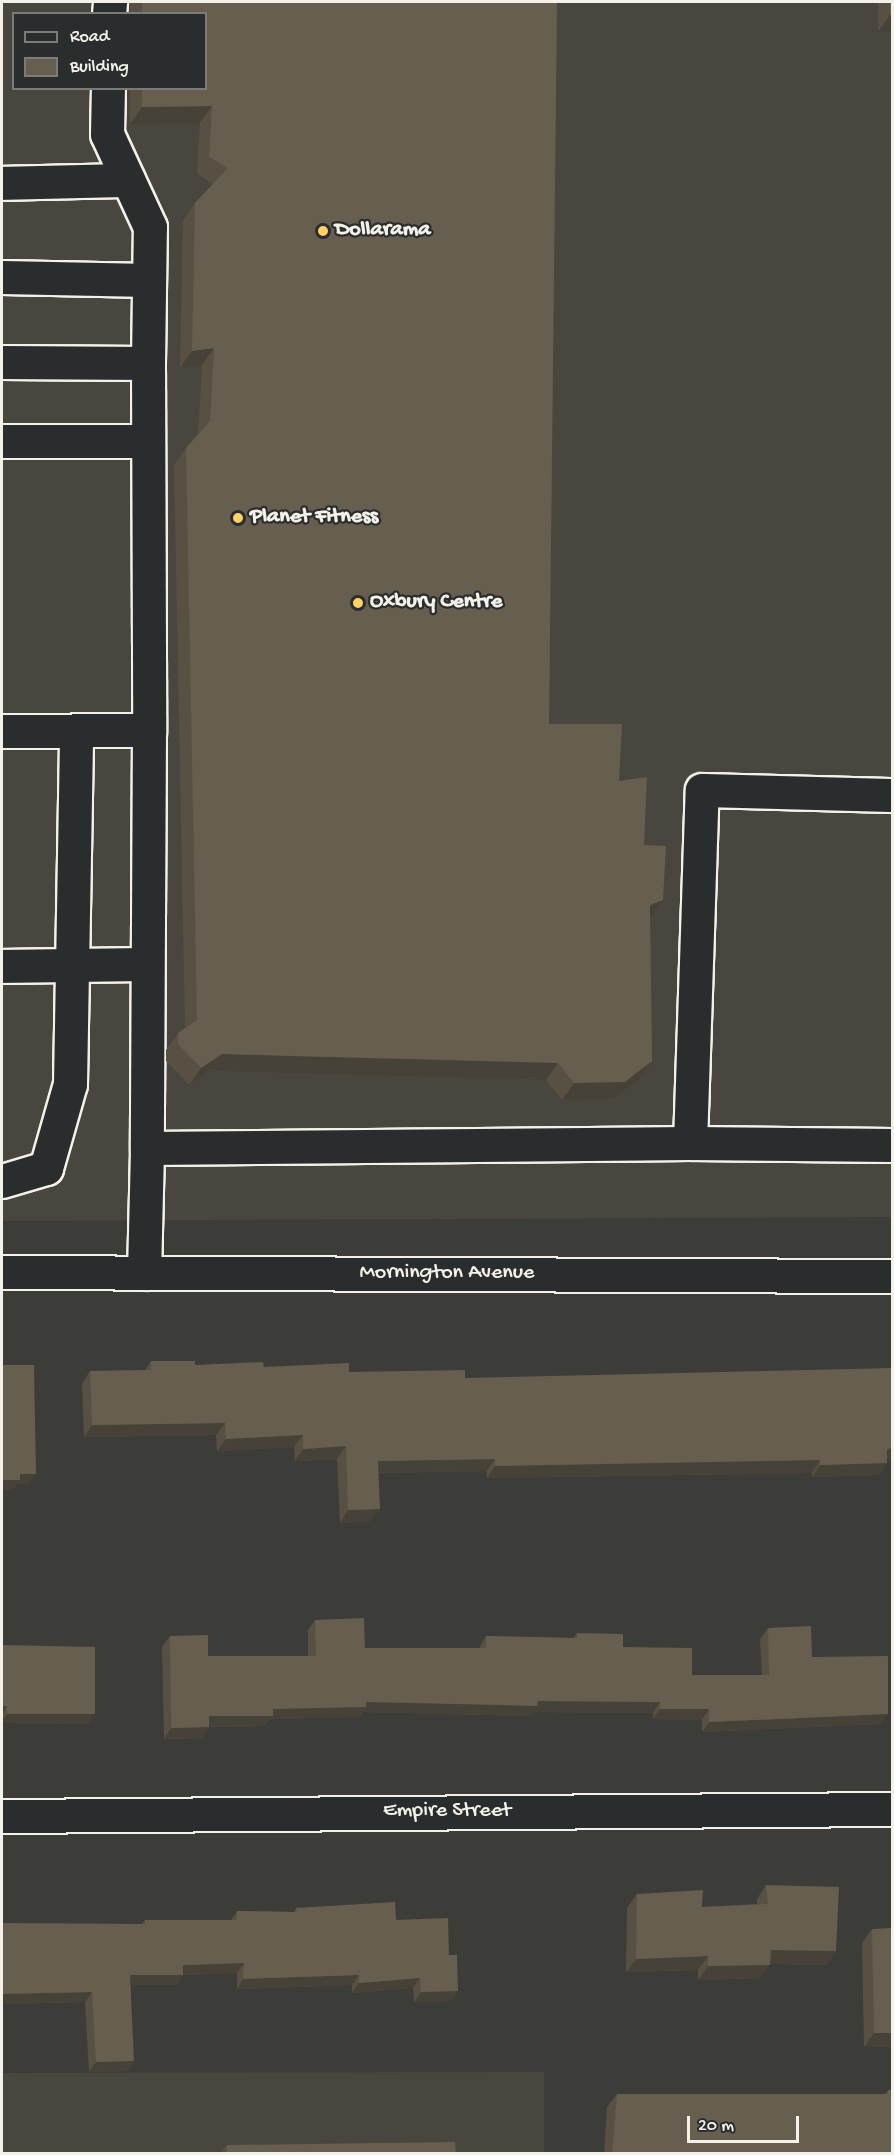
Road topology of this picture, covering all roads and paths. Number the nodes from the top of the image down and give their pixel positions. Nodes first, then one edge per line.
1 (108, 90) edge
2 (128, 180) junction
3 (2, 183) edge
4 (2, 278) edge
5 (149, 280) junction
6 (2, 362) edge
7 (148, 363) junction
8 (2, 441) edge
9 (148, 441) junction
10 (149, 730) junction
11 (2, 731) edge
12 (76, 731) junction
13 (892, 795) edge
14 (147, 964) junction
15 (2, 966) edge
16 (72, 966) junction
17 (690, 1143) junction
18 (892, 1145) edge
19 (147, 1148) junction
20 (2, 1181) edge
21 (2, 1272) edge
22 (144, 1273) junction
23 (892, 1276) edge
24 (892, 1809) edge
25 (2, 1816) edge

1 - 2 street
2 - 3 street
2 - 5 street
4 - 5 street
5 - 7 street
6 - 7 street
7 - 9 street
8 - 9 street
9 - 10 street
10 - 12 street
10 - 14 street
11 - 12 street
12 - 16 street
13 - 17 street
14 - 16 street
14 - 19 street
15 - 16 street
16 - 20 street
17 - 18 street
17 - 19 street
19 - 22 street
21 - 22 street, Mornington Avenue
22 - 23 street, Mornington Avenue
24 - 25 street, Empire Street

